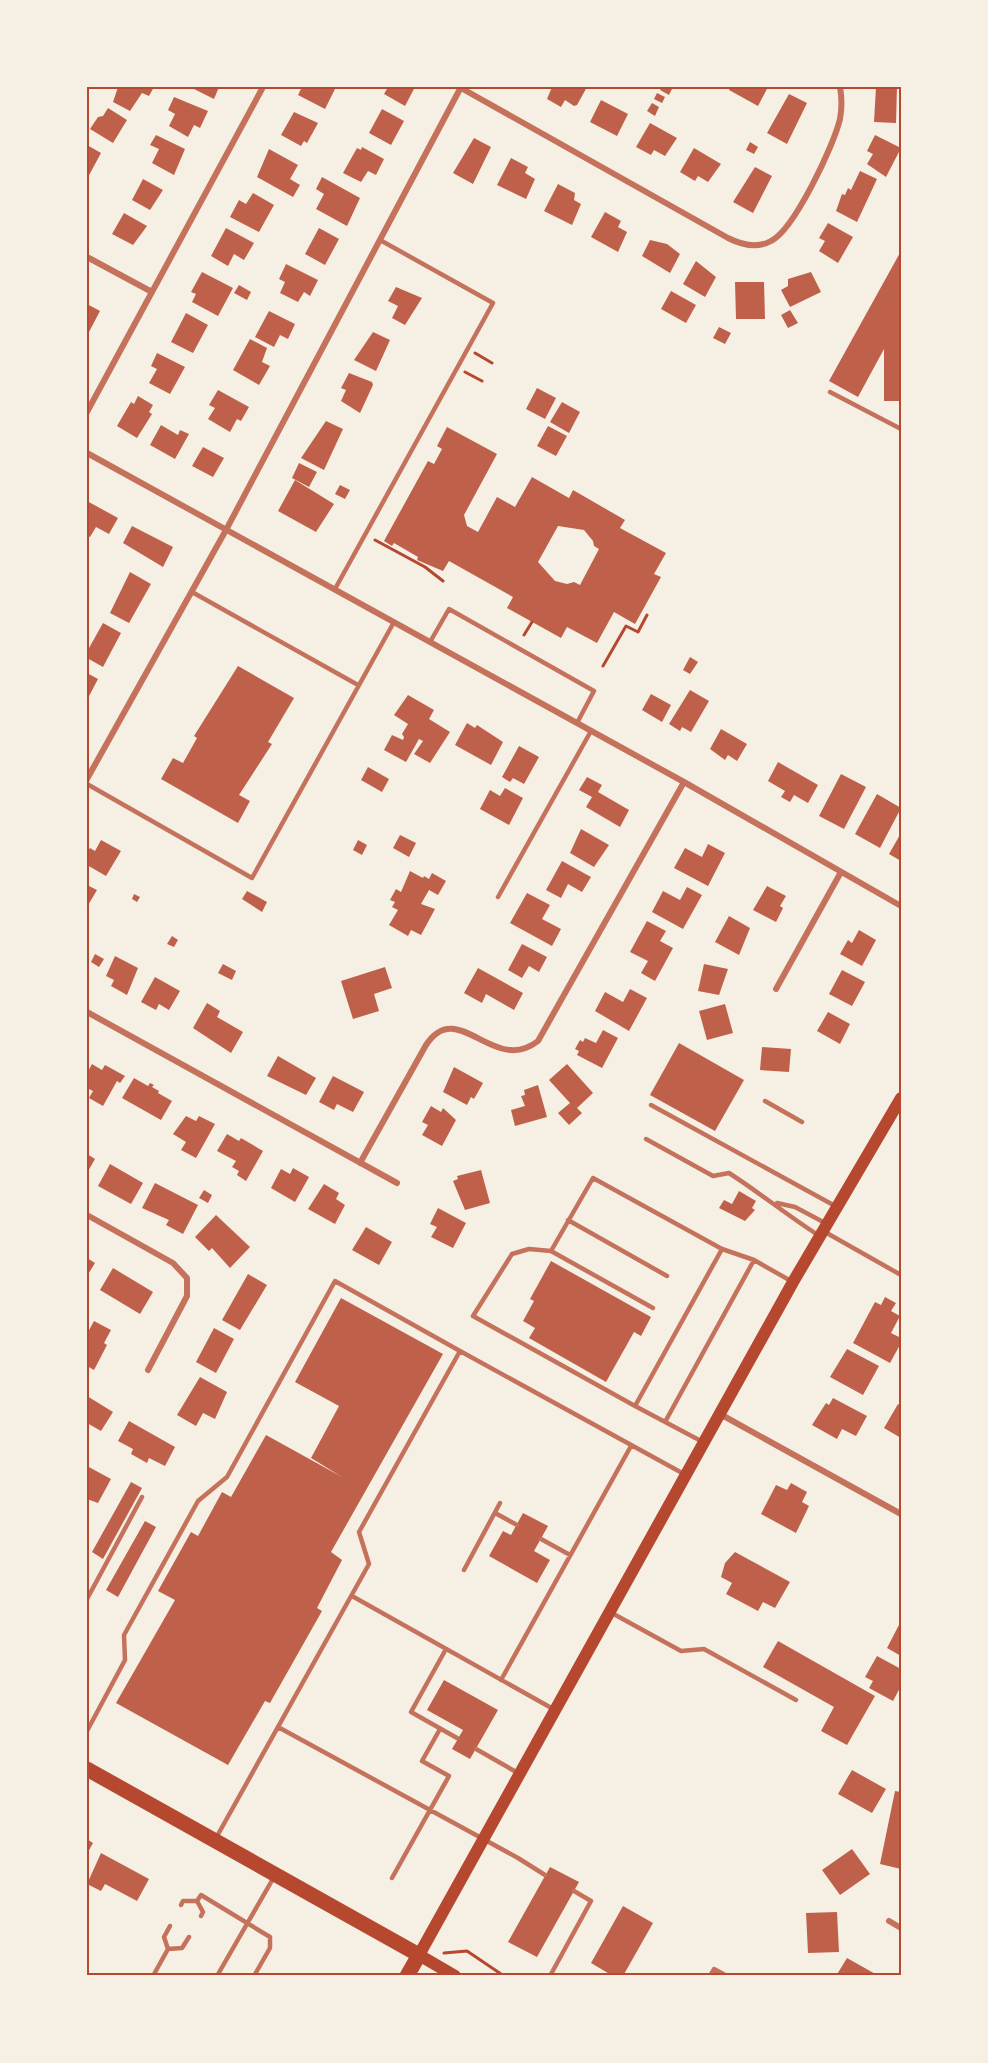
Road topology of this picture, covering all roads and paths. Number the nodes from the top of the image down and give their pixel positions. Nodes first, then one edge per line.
1 (263, 87) edge
2 (840, 87) edge
3 (461, 88) edge
4 (380, 240) junction
5 (87, 257) edge
6 (152, 292) junction
7 (468, 349) junction
8 (492, 363) dead end
9 (458, 368) junction
10 (482, 381) dead end
11 (830, 392) dead end
12 (87, 412) edge
13 (901, 429) edge
14 (87, 453) edge
15 (226, 530) junction
16 (375, 540) dead end
17 (443, 580) dead end
18 (334, 589) junction
19 (192, 592) junction
20 (647, 615) dead end
21 (394, 622) junction
22 (532, 622) dead end
23 (524, 635) dead end
24 (430, 642) junction
25 (603, 666) dead end
26 (358, 685) junction
27 (576, 723) junction
28 (591, 731) junction
29 (87, 779) edge
30 (684, 782) junction
31 (87, 784) edge
32 (841, 872) junction
33 (498, 897) dead end
34 (901, 906) edge
35 (776, 989) dead end
36 (87, 1012) edge
37 (901, 1098) edge
38 (765, 1101) dead end
39 (651, 1105) dead end
40 (802, 1122) dead end
41 (646, 1139) dead end
42 (360, 1163) junction
43 (397, 1183) dead end
44 (774, 1202) junction
45 (837, 1207) junction
46 (87, 1215) edge
47 (568, 1220) junction
48 (823, 1230) junction
49 (722, 1249) junction
50 (550, 1251) junction
51 (754, 1260) junction
52 (901, 1275) edge
53 (667, 1276) dead end
54 (793, 1282) junction
55 (653, 1308) dead end
56 (460, 1351) junction
57 (148, 1370) dead end
58 (635, 1406) junction
59 (720, 1414) junction
60 (665, 1422) junction
61 (704, 1443) junction
62 (631, 1446) junction
63 (686, 1475) junction
64 (142, 1497) dead end
65 (501, 1503) dead end
66 (495, 1513) junction
67 (901, 1514) edge
68 (517, 1525) dead end
69 (541, 1539) dead end
70 (570, 1555) junction
71 (464, 1570) dead end
72 (351, 1596) junction
73 (87, 1599) edge
74 (610, 1612) junction
75 (446, 1649) junction
76 (501, 1680) junction
77 (796, 1701) dead end
78 (555, 1710) junction
79 (278, 1727) junction
80 (440, 1729) junction
81 (87, 1731) edge
82 (458, 1738) dead end
83 (476, 1749) dead end
84 (87, 1769) edge
85 (520, 1773) junction
86 (429, 1810) junction
87 (215, 1840) junction
88 (483, 1840) junction
89 (276, 1875) junction
90 (545, 1875) dead end
91 (392, 1878) dead end
92 (574, 1891) dead end
93 (197, 1901) junction
94 (181, 1905) dead end
95 (201, 1916) dead end
96 (890, 1921) dead end
97 (247, 1923) junction
98 (170, 1926) dead end
99 (901, 1928) edge
100 (189, 1936) dead end
101 (168, 1949) junction
102 (419, 1955) junction
103 (153, 1976) edge
104 (217, 1976) edge
105 (254, 1976) edge
106 (407, 1976) edge
107 (455, 1976) edge
108 (504, 1976) edge
109 (550, 1976) edge
110 (710, 1976) edge
111 (727, 1976) edge

1 - 6 street
2 - 3 street
3 - 4 street
4 - 7 lane
4 - 15 street
5 - 6 street
6 - 12 street
7 - 8 path
7 - 9 lane
9 - 10 path
9 - 18 lane
11 - 13 lane
14 - 15 street
15 - 18 street
15 - 19 street
16 - 17 path
18 - 21 street
19 - 26 lane
19 - 29 street
20 - 25 path
21 - 24 street
21 - 26 lane
22 - 23 path
24 - 27 street
24 - 27 lane
26 - 31 lane
27 - 28 street
28 - 30 street
28 - 33 lane
30 - 32 street
30 - 42 street
32 - 34 street
32 - 35 street
36 - 42 street
37 - 45 main road
38 - 40 lane
39 - 45 lane
41 - 44 lane
42 - 43 street
44 - 48 lane
44 - 48 lane
45 - 48 main road
46 - 57 street
47 - 49 lane
47 - 50 lane
47 - 53 lane
48 - 52 lane
48 - 54 main road
49 - 51 lane
49 - 58 lane
50 - 55 lane
50 - 58 lane
51 - 54 lane
51 - 60 lane
54 - 59 main road
56 - 62 lane
56 - 72 lane
56 - 81 lane
58 - 60 lane
59 - 61 main road
59 - 67 street
60 - 61 lane
61 - 63 main road
62 - 63 lane
62 - 70 lane
63 - 74 main road
64 - 73 lane
65 - 66 lane
66 - 68 lane
66 - 71 lane
69 - 70 lane
70 - 76 lane
72 - 75 lane
72 - 79 lane
74 - 77 lane
74 - 78 main road
75 - 76 lane
75 - 80 lane
76 - 78 lane
78 - 85 main road
79 - 86 lane
79 - 87 lane
80 - 82 lane
80 - 86 lane
83 - 85 lane
84 - 87 main road
85 - 88 main road
86 - 88 lane
86 - 91 lane
87 - 89 main road
88 - 90 lane
88 - 102 main road
89 - 97 lane
89 - 102 main road
92 - 109 lane
93 - 94 lane
93 - 95 lane
93 - 97 lane
96 - 99 street
97 - 104 lane
97 - 105 lane
98 - 101 lane
100 - 101 lane
101 - 103 lane
102 - 106 main road
102 - 107 main road
102 - 108 path
110 - 111 lane

